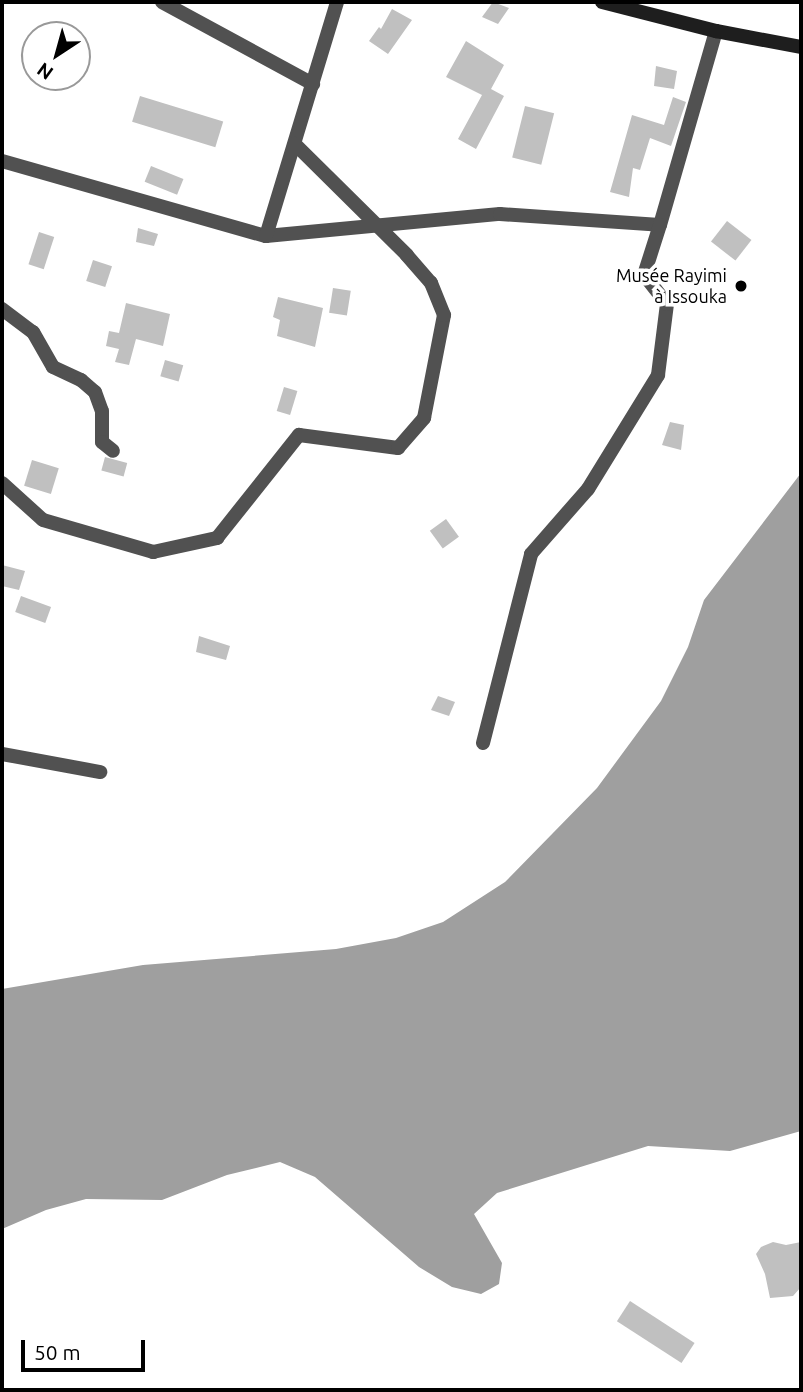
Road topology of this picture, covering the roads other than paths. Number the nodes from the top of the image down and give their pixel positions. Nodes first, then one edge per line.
1 (162, 2) edge
2 (337, 2) edge
3 (603, 2) edge
4 (716, 31) junction
5 (801, 47) edge
6 (313, 85) junction
7 (295, 144) junction
8 (2, 161) edge
9 (375, 224) junction
10 (660, 225) junction
11 (266, 236) junction
12 (2, 309) edge
13 (113, 451) dead end
14 (2, 483) edge
15 (483, 743) dead end
16 (2, 754) edge
17 (100, 772) dead end

1 - 6 street
2 - 6 street
3 - 4 street
4 - 5 street
4 - 10 street
6 - 7 street
7 - 9 street
7 - 11 street
8 - 11 street
9 - 10 street
9 - 11 street
9 - 14 street
10 - 15 street
12 - 13 street
16 - 17 street

